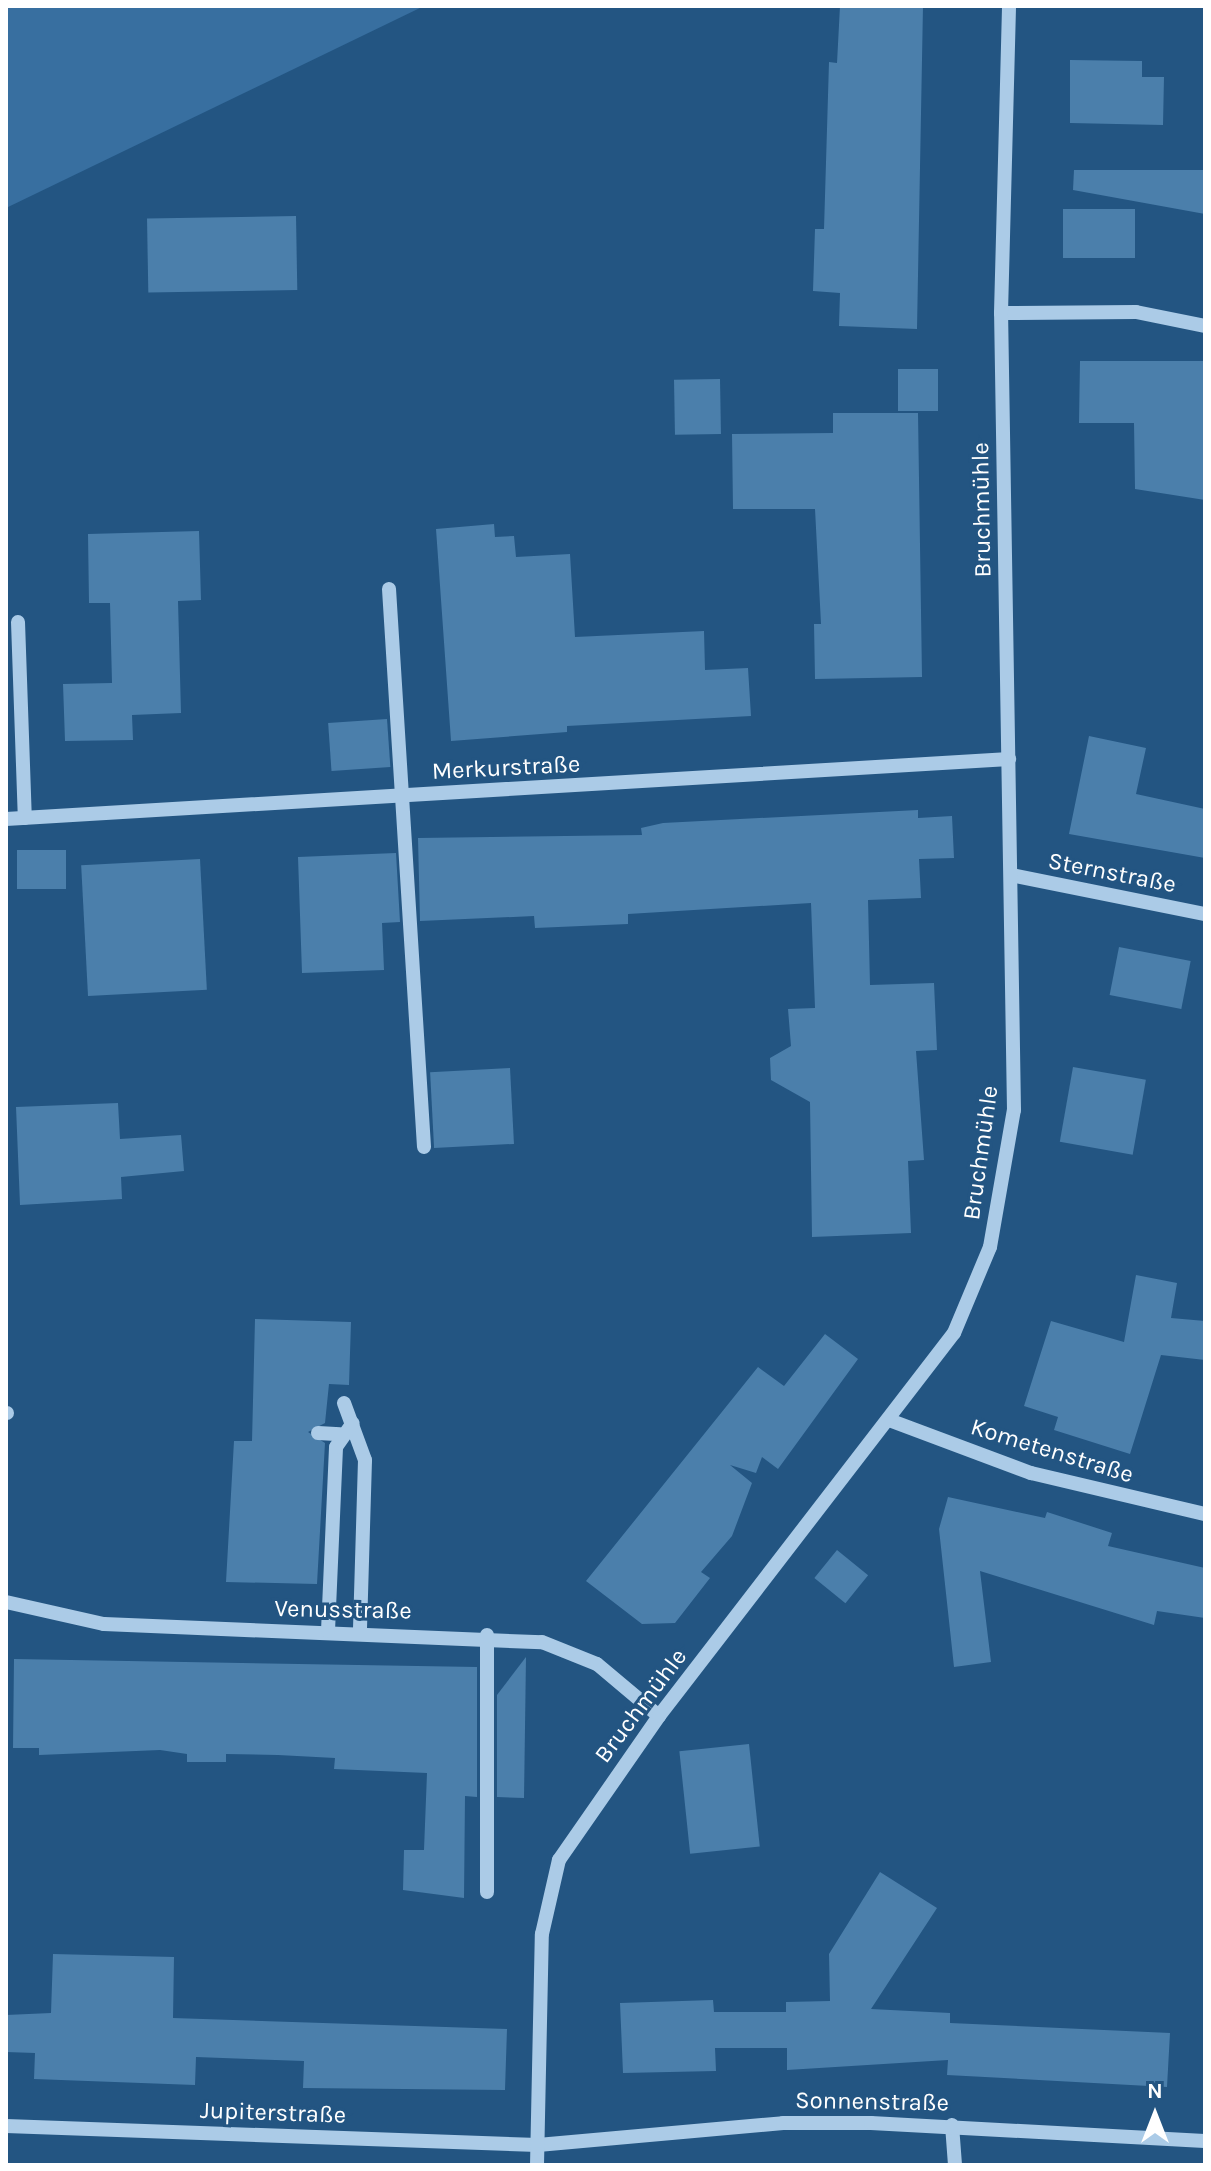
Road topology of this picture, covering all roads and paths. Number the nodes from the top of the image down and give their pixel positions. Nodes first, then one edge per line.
1 (1009, 6) edge
2 (1001, 313) junction
3 (1205, 326) edge
4 (389, 589) dead end
5 (18, 622) dead end
6 (1009, 759) junction
7 (403, 796) junction
8 (25, 818) junction
9 (6, 819) edge
10 (1011, 875) junction
11 (1205, 914) edge
12 (424, 1147) dead end
13 (344, 1403) dead end
14 (889, 1420) junction
15 (353, 1423) junction
16 (318, 1433) dead end
17 (340, 1434) junction
18 (1205, 1514) edge
19 (6, 1602) edge
20 (328, 1631) junction
21 (360, 1631) junction
22 (487, 1635) junction
23 (659, 1716) junction
24 (487, 1892) dead end
25 (952, 2125) junction
26 (6, 2126) edge
27 (1205, 2141) edge
28 (538, 2145) junction
29 (537, 2165) edge
30 (955, 2165) edge

1 - 2 street, Bruchmühle
2 - 3 street
2 - 6 street, Bruchmühle
4 - 7 street
5 - 8 street
6 - 7 street, Merkurstraße
6 - 10 street, Bruchmühle
7 - 8 street, Merkurstraße
7 - 12 street
8 - 9 street, Merkurstraße
10 - 11 street, Sternstraße
10 - 14 street, Bruchmühle
13 - 15 street
14 - 18 street, Kometenstraße
14 - 23 street, Bruchmühle
15 - 17 street
15 - 21 street
16 - 17 street
17 - 20 street
19 - 20 street, Venusstraße
20 - 21 street, Venusstraße
21 - 22 street, Venusstraße
22 - 23 street, Venusstraße
22 - 24 street
23 - 28 street, Bruchmühle
25 - 27 street, Sonnenstraße
25 - 28 street, Sonnenstraße
25 - 30 street
26 - 28 street, Jupiterstraße
28 - 29 street, Bruchmühle

